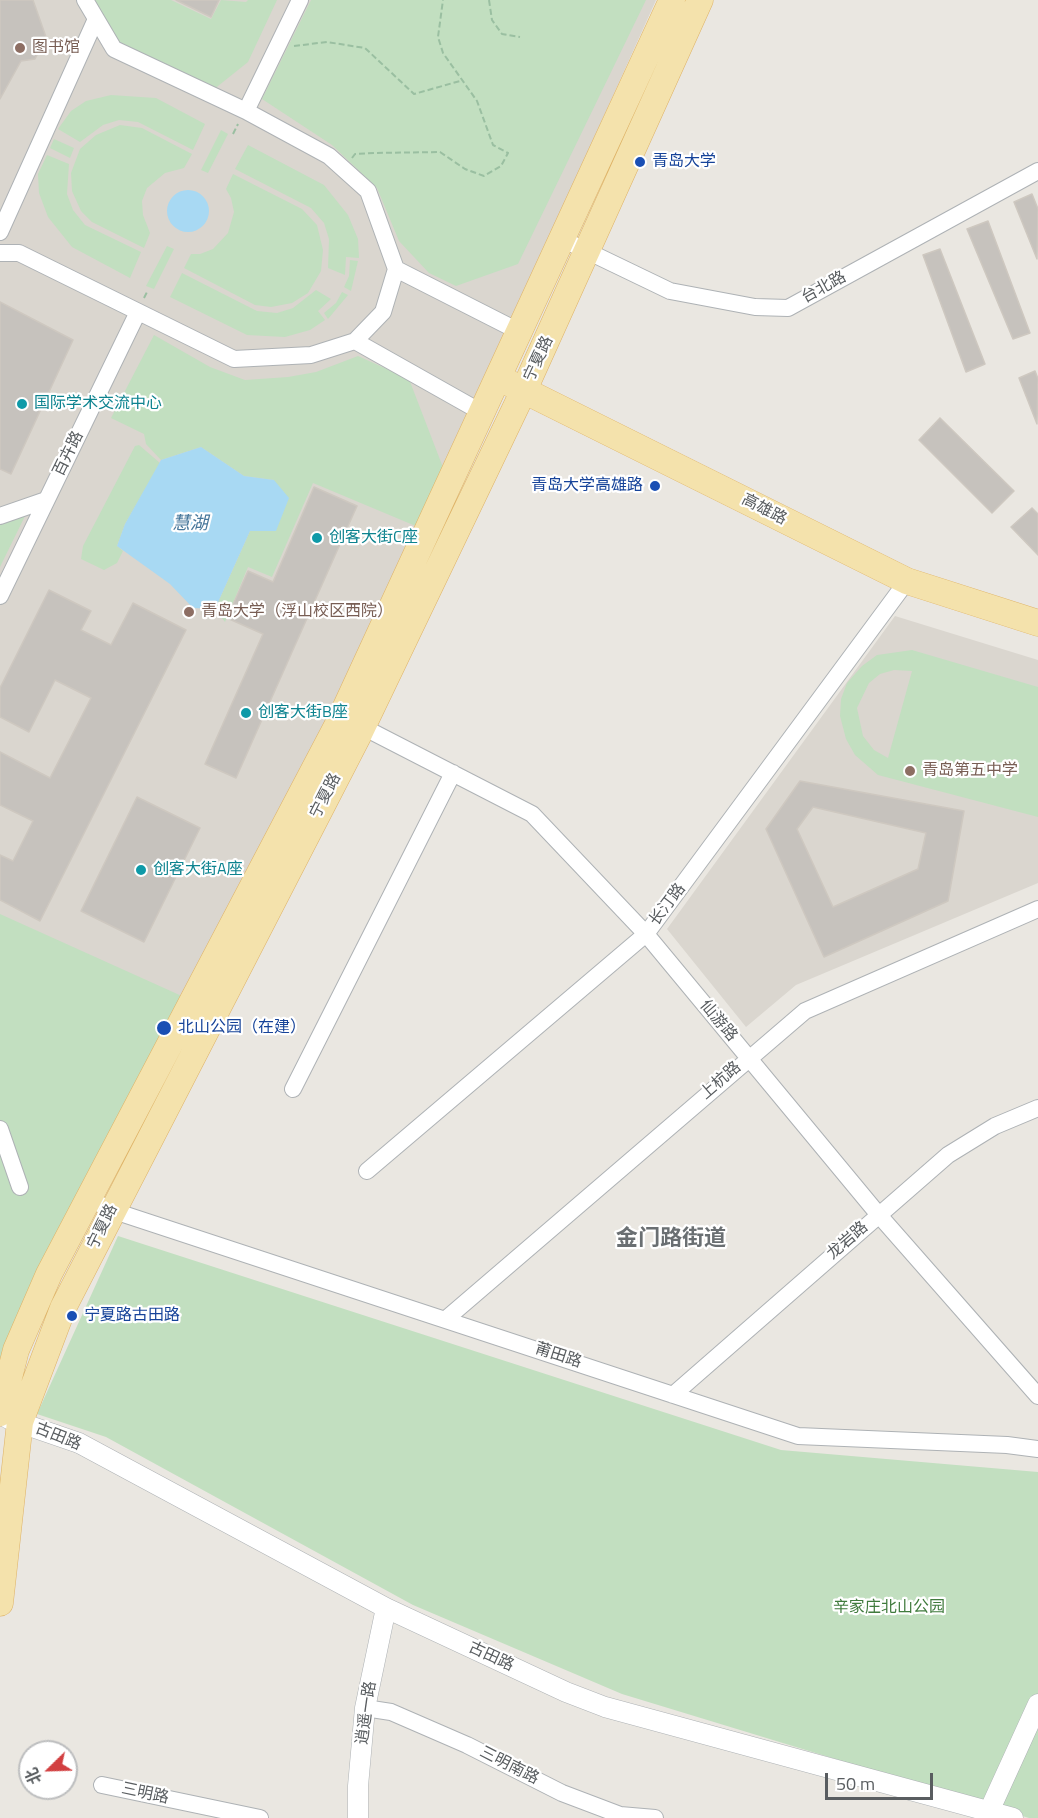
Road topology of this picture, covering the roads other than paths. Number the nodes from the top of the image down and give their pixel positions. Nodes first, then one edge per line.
1 (86, 0) edge
2 (300, 0) edge
3 (672, 0) edge
4 (700, 0) edge
5 (96, 19) junction
6 (246, 111) junction
7 (1038, 171) edge
8 (0, 232) edge
9 (562, 239) junction
10 (0, 253) edge
11 (588, 253) junction
12 (396, 269) junction
13 (138, 312) junction
14 (520, 332) junction
15 (355, 341) junction
16 (498, 378) junction
17 (524, 390) junction
18 (481, 412) junction
19 (46, 500) junction
20 (0, 516) edge
21 (907, 581) junction
22 (0, 596) edge
23 (1038, 623) edge
24 (352, 722) junction
25 (453, 773) junction
26 (1038, 909) edge
27 (646, 934) junction
28 (748, 1058) junction
29 (293, 1089) dead end
30 (1038, 1108) edge
31 (0, 1129) edge
32 (367, 1171) dead end
33 (20, 1186) dead end
34 (101, 1204) junction
35 (878, 1214) junction
36 (446, 1319) junction
37 (673, 1395) junction
38 (1038, 1396) edge
39 (7, 1418) edge
40 (1038, 1449) edge
41 (0, 1603) edge
42 (386, 1608) junction
43 (1038, 1704) edge
44 (365, 1708) junction
45 (102, 1785) dead end
46 (988, 1814) edge
47 (260, 1818) edge
48 (358, 1818) edge
49 (655, 1818) edge
50 (1013, 1818) edge

1 - 5 street
2 - 6 street
3 - 9 main road, 宁夏路
4 - 11 main road, 宁夏路
5 - 6 street
5 - 8 street
6 - 12 street
7 - 11 street, 台北路
9 - 11 street, 台北路
9 - 14 main road, 宁夏路
10 - 13 street
11 - 17 main road, 宁夏路
12 - 14 street
12 - 15 street
13 - 15 street
13 - 19 street, 百卉路
14 - 16 main road, 宁夏路
15 - 18 street
16 - 17 main road, 高雄路
16 - 18 main road, 宁夏路
17 - 21 main road, 高雄路
17 - 24 main road, 宁夏路
18 - 24 main road, 宁夏路
19 - 20 street
19 - 22 street, 百卉路
21 - 23 main road, 高雄路
21 - 27 street, 长汀路
24 - 25 street, 仙游路
24 - 34 main road, 宁夏路
25 - 27 street, 仙游路
25 - 29 street
26 - 28 street, 上杭路
27 - 28 street, 仙游路
27 - 32 street, 长汀路
28 - 35 street, 仙游路
28 - 36 street, 上杭路
30 - 35 street, 龙岩路
31 - 33 street
34 - 36 street, 莆田路
34 - 39 main road, 宁夏路
35 - 37 street, 龙岩路
35 - 38 street, 仙游路
36 - 37 street, 莆田路
37 - 40 street, 莆田路
39 - 41 main road, 宁夏路
39 - 42 street, 古田路
42 - 44 street, 逍遥一路
42 - 46 street, 古田路
43 - 46 street
44 - 48 street, 逍遥一路
44 - 49 street, 三明南路
45 - 47 street, 三明路
46 - 50 street, 古田路

